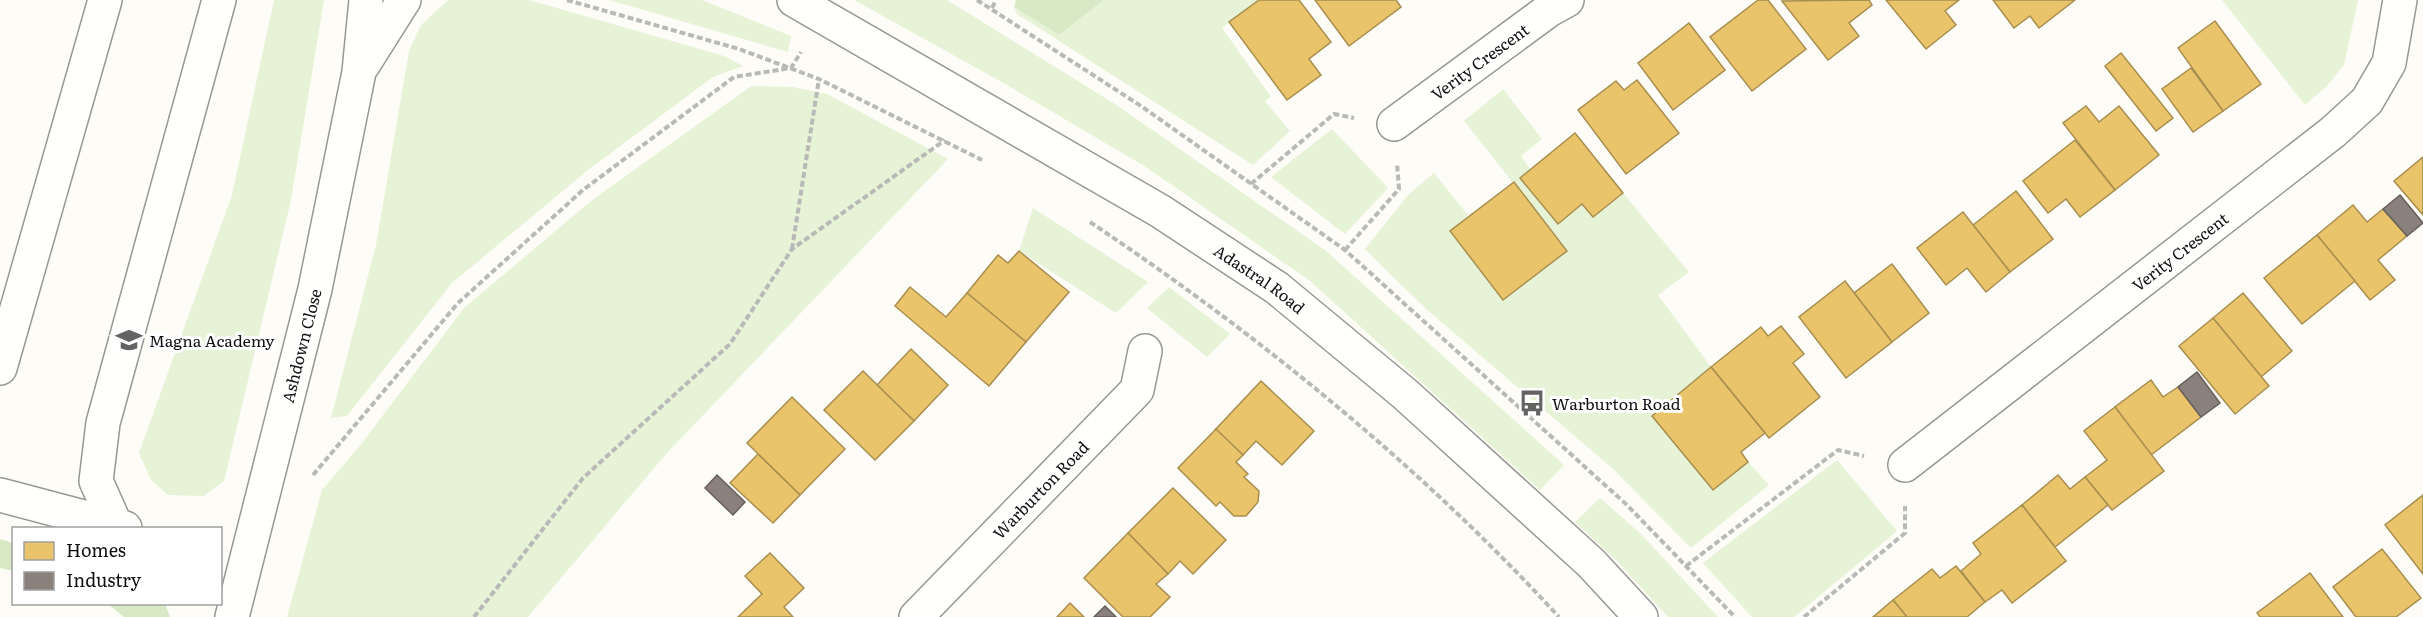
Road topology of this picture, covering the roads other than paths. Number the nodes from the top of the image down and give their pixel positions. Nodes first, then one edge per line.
1 (105, 0) edge
2 (219, 0) edge
3 (366, 0) edge
4 (404, 0) edge
5 (766, 0) edge
6 (794, 0) edge
7 (1567, 0) edge
8 (2400, 0) edge
9 (824, 16) junction
10 (359, 72) junction
11 (1394, 124) road end
12 (1145, 351) dead end
13 (0, 368) edge
14 (1905, 465) road end
15 (0, 495) edge
16 (120, 527) edge
17 (233, 558) edge
18 (232, 617) edge
19 (916, 617) edge
20 (1641, 617) edge

1 - 13 street
2 - 16 street
3 - 10 street
4 - 10 street
5 - 9 street, Adastral Road
6 - 9 street, Adastral Road
7 - 11 street, Verity Crescent
8 - 14 street, Verity Crescent
9 - 20 street, Adastral Road
10 - 17 street, Ashdown Close
12 - 19 street, Warburton Road
15 - 16 street
17 - 18 street, Ashdown Close

